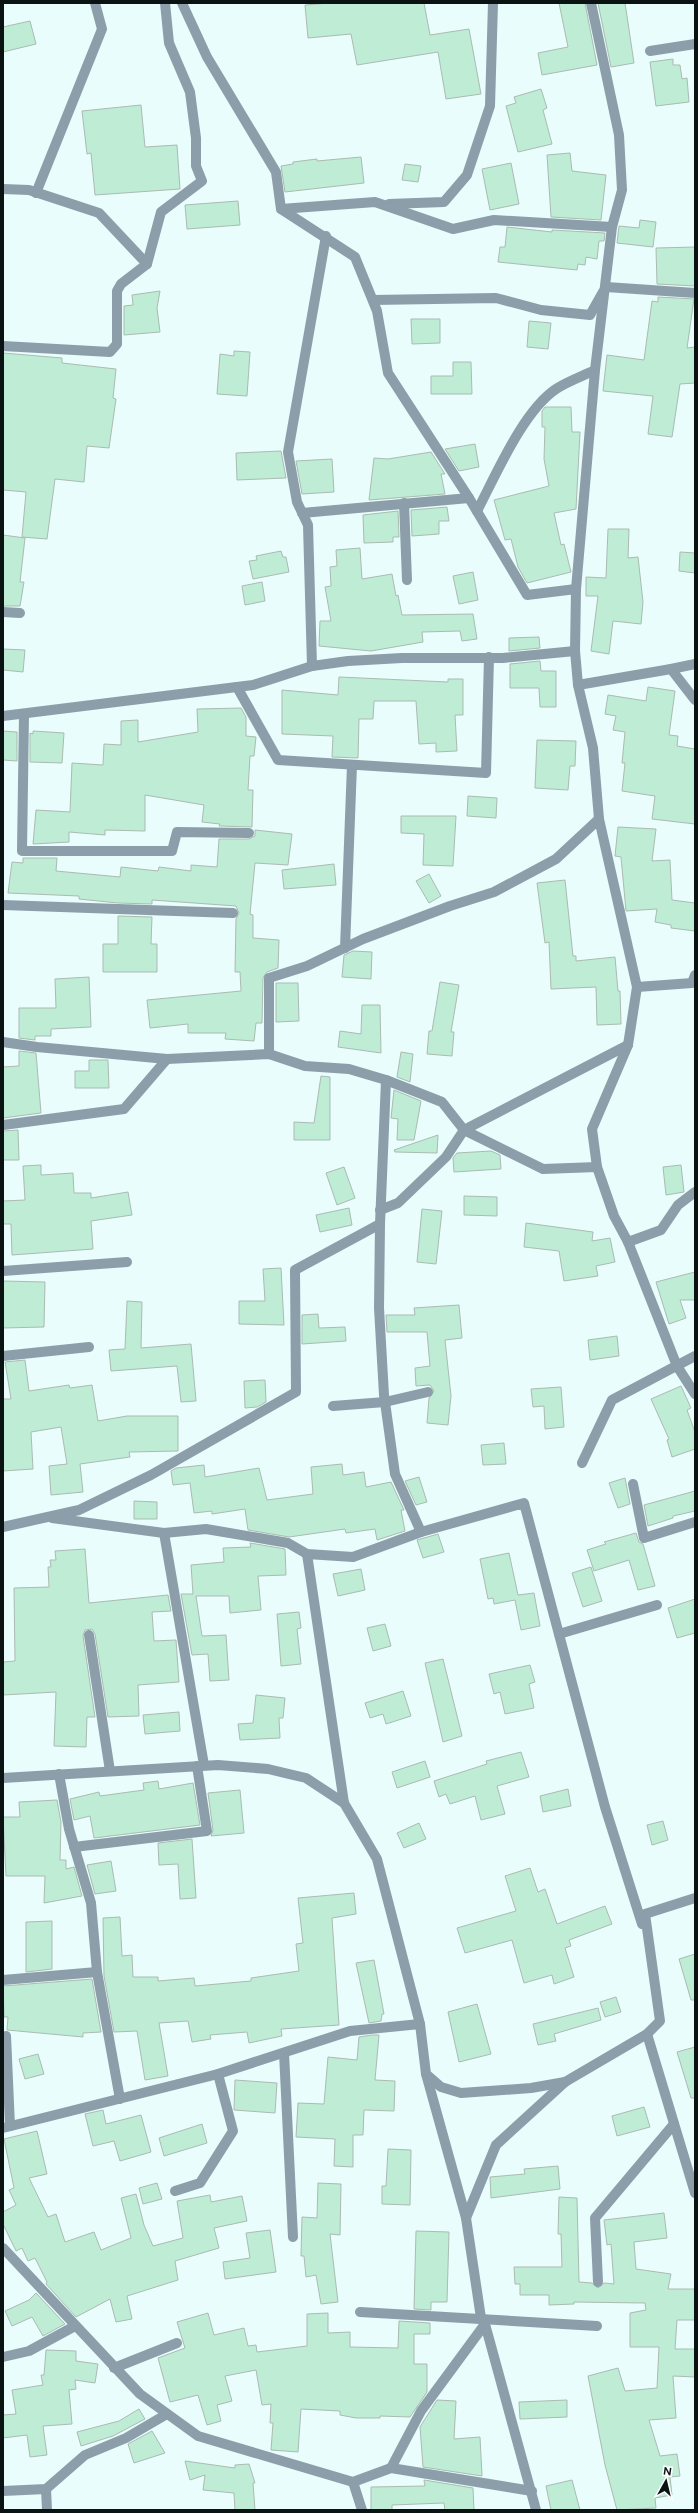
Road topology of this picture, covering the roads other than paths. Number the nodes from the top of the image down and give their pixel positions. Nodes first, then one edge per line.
1 (95, 3) edge
2 (165, 3) edge
3 (182, 3) edge
4 (493, 3) edge
5 (591, 3) edge
6 (695, 44) edge
7 (650, 51) dead end
8 (3, 189) edge
9 (36, 192) junction
10 (383, 204) junction
11 (282, 209) junction
12 (612, 227) junction
13 (326, 236) junction
14 (147, 264) junction
15 (606, 287) junction
16 (695, 293) edge
17 (373, 300) junction
18 (3, 346) edge
19 (595, 370) junction
20 (469, 498) junction
21 (404, 504) junction
22 (477, 511) junction
23 (302, 513) junction
24 (407, 580) dead end
25 (576, 589) junction
26 (3, 612) edge
27 (20, 613) dead end
28 (575, 651) junction
29 (489, 657) junction
30 (695, 664) edge
31 (312, 666) junction
32 (671, 669) junction
33 (578, 685) junction
34 (237, 687) junction
35 (695, 700) edge
36 (24, 715) junction
37 (3, 716) edge
38 (352, 765) junction
39 (599, 819) junction
40 (249, 833) dead end
41 (3, 905) edge
42 (233, 913) dead end
43 (345, 948) junction
44 (695, 975) edge
45 (638, 987) junction
46 (3, 1042) edge
47 (628, 1046) junction
48 (270, 1054) junction
49 (167, 1059) junction
50 (386, 1080) junction
51 (3, 1126) edge
52 (464, 1130) junction
53 (597, 1167) junction
54 (695, 1192) edge
55 (380, 1210) junction
56 (380, 1224) junction
57 (628, 1242) junction
58 (126, 1262) dead end
59 (3, 1271) edge
60 (89, 1347) dead end
61 (3, 1356) edge
62 (695, 1356) edge
63 (677, 1366) junction
64 (428, 1392) dead end
65 (695, 1394) edge
66 (385, 1402) junction
67 (333, 1406) dead end
68 (582, 1463) dead end
69 (633, 1484) dead end
70 (46, 1517) junction
71 (695, 1522) edge
72 (3, 1527) edge
73 (422, 1532) junction
74 (164, 1533) junction
75 (307, 1554) junction
76 (657, 1605) dead end
77 (559, 1634) junction
78 (90, 1635) dead end
79 (201, 1765) junction
80 (110, 1771) junction
81 (59, 1774) junction
82 (3, 1778) edge
83 (344, 1803) junction
84 (74, 1847) junction
85 (695, 1898) edge
86 (648, 1943) junction
87 (97, 1972) junction
88 (3, 1980) edge
89 (420, 2024) junction
90 (647, 2034) junction
91 (6, 2036) dead end
92 (284, 2053) junction
93 (218, 2074) junction
94 (426, 2074) junction
95 (565, 2082) junction
96 (120, 2099) junction
97 (674, 2124) junction
98 (6, 2127) edge
99 (175, 2191) dead end
100 (695, 2193) edge
101 (466, 2218) junction
102 (293, 2237) dead end
103 (3, 2248) edge
104 (598, 2282) dead end
105 (360, 2312) dead end
106 (483, 2321) junction
107 (75, 2326) junction
108 (597, 2326) dead end
109 (177, 2343) dead end
110 (3, 2357) edge
111 (114, 2368) junction
112 (167, 2414) junction
113 (391, 2468) junction
114 (353, 2482) junction
115 (46, 2489) junction
116 (3, 2491) edge
117 (532, 2491) junction
118 (47, 2510) edge
119 (362, 2510) edge
120 (536, 2510) edge

1 - 9 street
2 - 14 street
3 - 11 street
4 - 10 street
5 - 12 street
6 - 7 street
8 - 9 street
9 - 14 street
10 - 11 street
10 - 12 street
11 - 13 street
12 - 15 street
13 - 17 street
13 - 23 street
14 - 18 street
15 - 16 street
15 - 17 street
15 - 19 street
17 - 20 street
19 - 22 street
19 - 25 street
20 - 21 street
20 - 22 street
21 - 23 street
21 - 24 street
22 - 25 street
23 - 31 street
25 - 28 street
26 - 27 street
28 - 29 street
28 - 33 street
29 - 31 street
29 - 38 street
30 - 32 street
31 - 34 street
32 - 33 street
32 - 35 street
33 - 39 street
34 - 36 street
34 - 38 street
36 - 37 street
36 - 40 street
38 - 43 street
39 - 43 street
39 - 45 street
41 - 42 street
43 - 48 street
44 - 45 street
45 - 47 street
46 - 49 street
47 - 52 street
47 - 53 street
48 - 49 street
48 - 50 street
49 - 51 street
50 - 52 street
50 - 55 street
52 - 53 street
52 - 55 street
53 - 57 street
54 - 57 street
55 - 56 street
56 - 66 street
56 - 70 street
57 - 63 street
58 - 59 street
60 - 61 street
62 - 63 street
63 - 65 street
63 - 68 street
64 - 66 street
66 - 67 street
66 - 73 street
69 - 71 street
70 - 72 street
70 - 74 street
73 - 75 street
73 - 77 street
74 - 75 street
74 - 79 street
75 - 83 street
76 - 77 street
77 - 86 street
78 - 80 street
79 - 80 street
79 - 83 street
79 - 84 street
80 - 81 street
81 - 82 street
81 - 84 street
83 - 89 street
84 - 87 street
85 - 86 street
86 - 90 street
87 - 88 street
87 - 96 street
89 - 92 street
89 - 94 street
90 - 95 street
90 - 97 street
91 - 98 street
92 - 93 street
92 - 102 street
93 - 96 street
93 - 99 street
94 - 95 street
94 - 101 street
95 - 101 street
96 - 98 street
97 - 100 street
97 - 104 street
101 - 106 street
103 - 107 street
105 - 106 street
106 - 108 street
106 - 113 street
106 - 117 street
107 - 110 street
107 - 111 street
109 - 111 street
111 - 112 street
112 - 114 street
112 - 115 street
113 - 114 street
113 - 117 street
114 - 119 street
115 - 116 street
115 - 118 street
117 - 120 street

